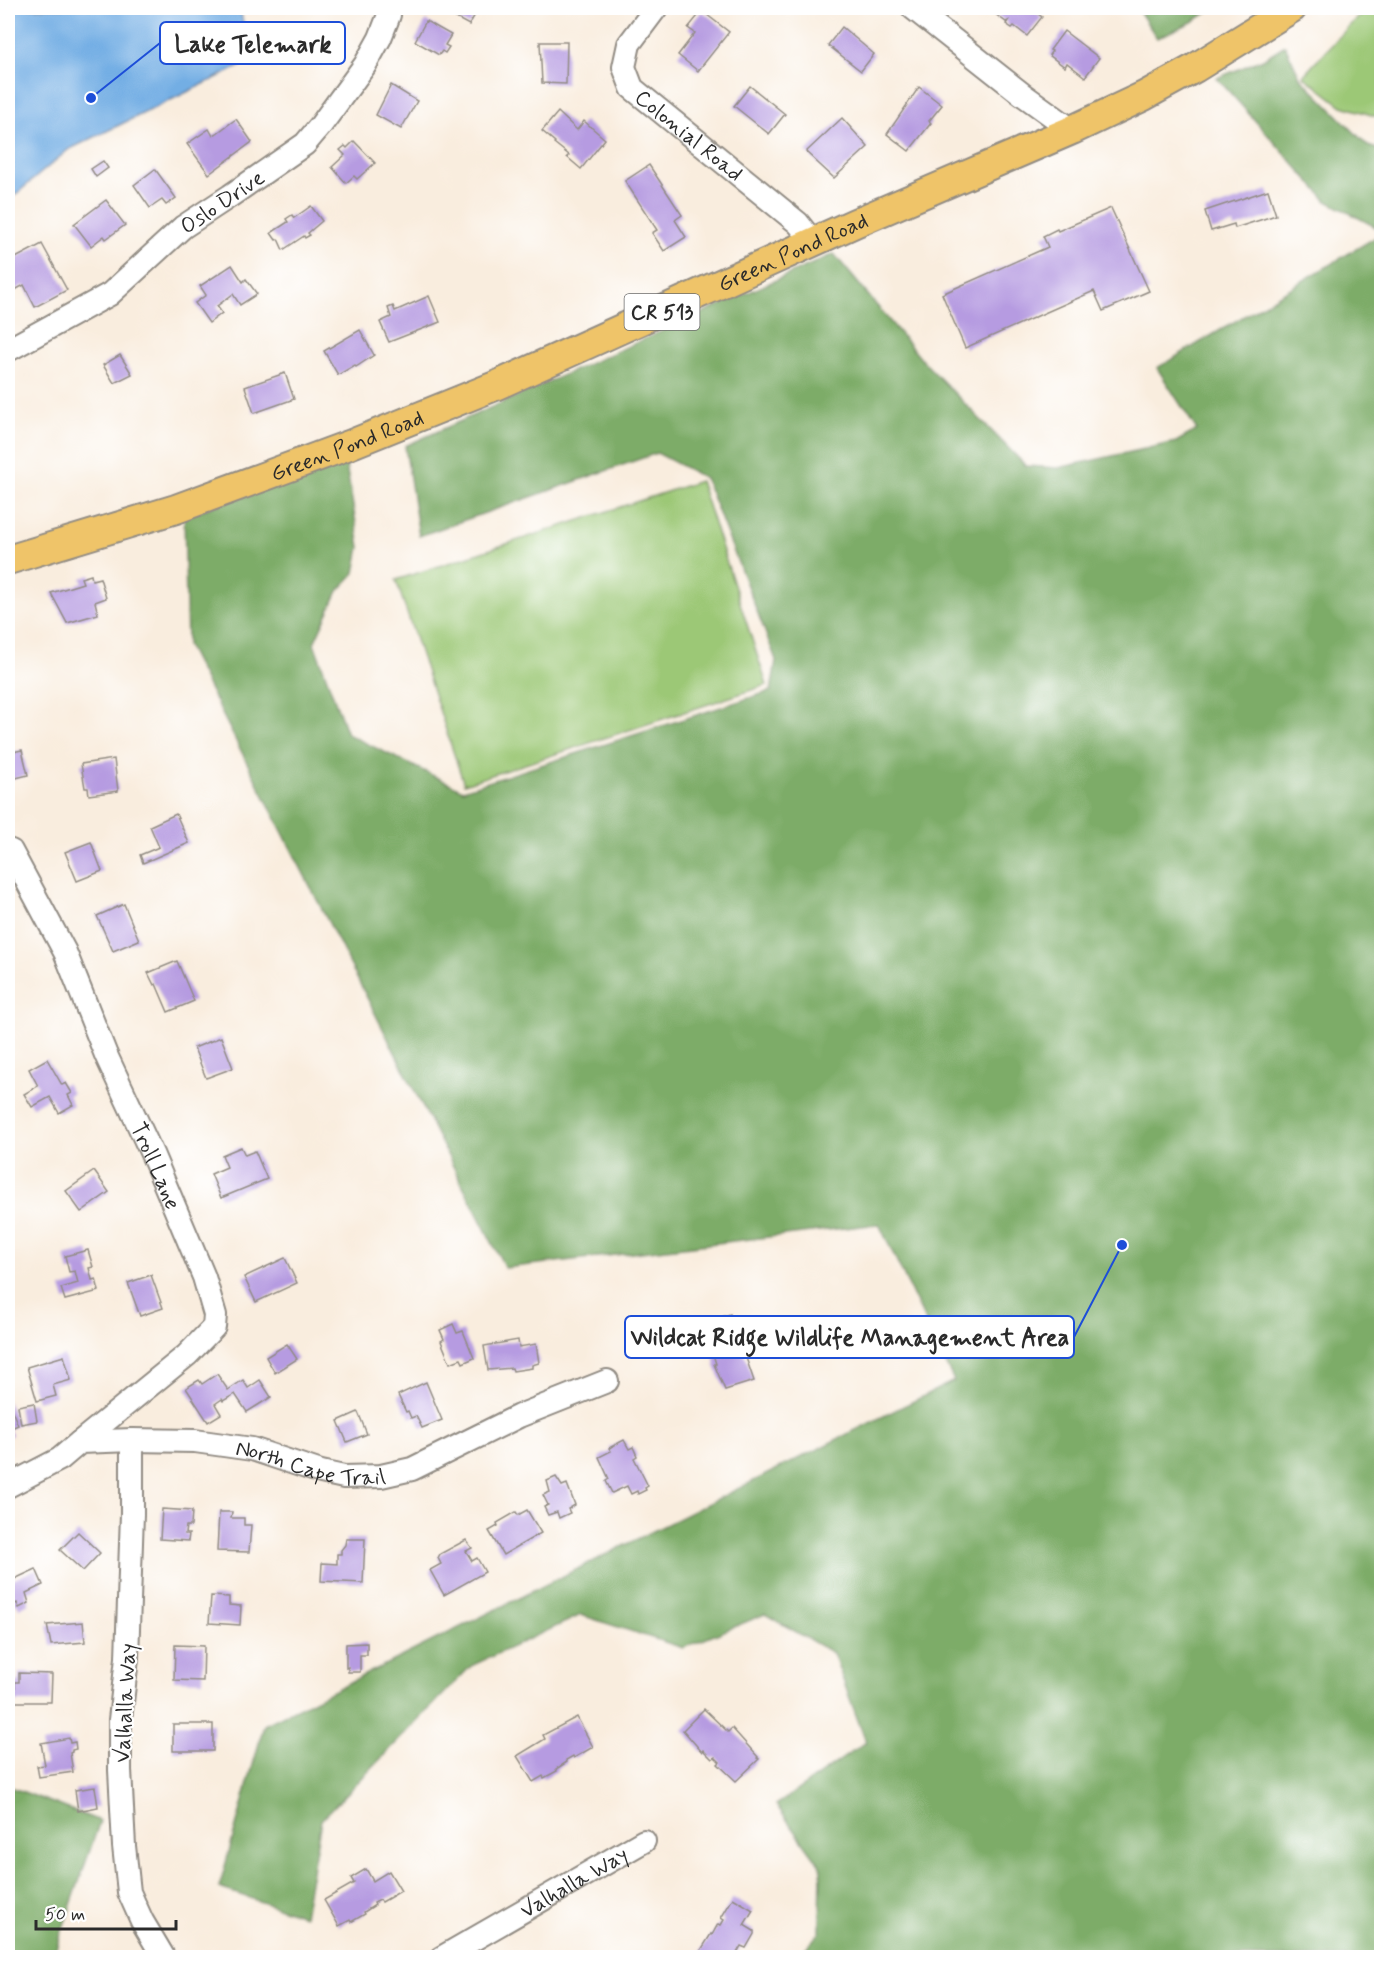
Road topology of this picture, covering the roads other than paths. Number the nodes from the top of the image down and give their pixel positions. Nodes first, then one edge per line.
1 (389, 8) edge
2 (656, 8) edge
3 (913, 8) edge
4 (1292, 8) edge
5 (1072, 130) junction
6 (814, 243) junction
7 (8, 350) edge
8 (8, 560) edge
9 (8, 850) edge
10 (607, 1381) dead end
11 (132, 1440) junction
12 (80, 1442) junction
13 (8, 1486) edge
14 (644, 1841) dead end
15 (164, 1958) edge
16 (441, 1958) edge

1 - 7 street, Oslo Drive
2 - 6 street, Colonial Road
3 - 5 street
4 - 5 main road, Green Pond Road / CR 513
5 - 6 main road, Green Pond Road / CR 513
6 - 8 main road, Green Pond Road / CR 513
9 - 12 street, Troll Lane
10 - 11 street, North Cape Trail
11 - 12 street, North Cape Trail
11 - 15 street, Valhalla Way
12 - 13 street
14 - 16 street, Valhalla Way

